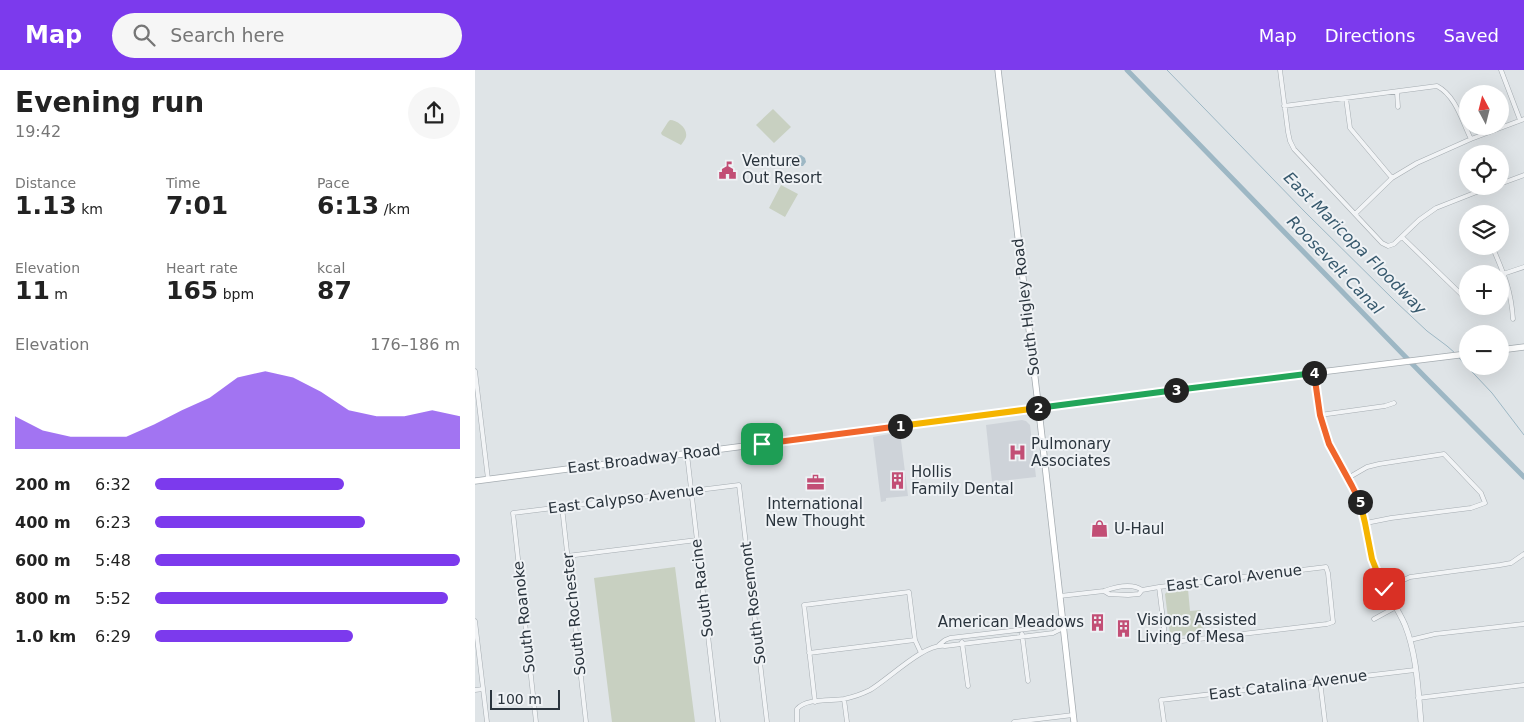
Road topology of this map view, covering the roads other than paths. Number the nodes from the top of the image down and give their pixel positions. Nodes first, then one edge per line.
1 (998, 70) edge
2 (1280, 70) edge
3 (1501, 70) edge
4 (1397, 92) junction
5 (1346, 98) junction
6 (1284, 106) junction
7 (1398, 108) dead end
8 (1522, 120) edge
9 (1471, 139) junction
10 (1524, 175) edge
11 (1392, 178) junction
12 (1509, 181) edge
13 (1468, 195) edge
14 (1355, 214) junction
15 (1402, 237) junction
16 (1524, 267) edge
17 (1509, 272) edge
18 (1509, 286) edge
19 (1459, 292) edge
20 (1513, 319) dead end
21 (1524, 347) edge
22 (1509, 349) edge
23 (1459, 355) edge
24 (475, 371) edge
25 (1315, 372) junction
26 (1393, 402) dead end
27 (1039, 408) junction
28 (1320, 415) junction
29 (687, 454) junction
30 (1348, 478) junction
31 (487, 479) junction
32 (475, 481) edge
33 (739, 485) joint
34 (691, 491) junction
35 (561, 507) junction
36 (513, 513) joint
37 (1365, 523) junction
38 (697, 540) junction
39 (1524, 554) edge
40 (567, 556) junction
41 (1159, 587) junction
42 (1384, 589) junction
43 (1143, 590) junction
44 (1104, 591) junction
45 (1060, 596) junction
46 (1396, 607) junction
47 (1374, 619) dead end
48 (475, 621) edge
49 (1524, 624) edge
50 (1063, 628) junction
51 (1022, 630) junction
52 (962, 637) junction
53 (1023, 637) junction
54 (915, 640) junction
55 (1410, 640) junction
56 (476, 641) edge
57 (963, 644) junction
58 (939, 645) junction
59 (809, 653) junction
60 (921, 653) junction
61 (1415, 670) junction
62 (1028, 681) dead end
63 (1320, 681) junction
64 (1524, 685) edge
65 (968, 686) dead end
66 (483, 689) junction
67 (475, 690) edge
68 (1419, 698) junction
69 (844, 699) junction
70 (815, 702) junction
71 (1073, 715) junction
72 (487, 722) edge
73 (536, 722) edge
74 (586, 722) edge
75 (718, 722) edge
76 (767, 722) edge
77 (797, 722) edge
78 (847, 722) edge
79 (1014, 722) edge
80 (1074, 722) edge
81 (1164, 722) edge
82 (1325, 722) edge
83 (1421, 722) edge

1 - 27 main road, South Higley Road
2 - 6 street
3 - 8 street
4 - 5 street
4 - 7 street
4 - 9 street
5 - 6 street
5 - 11 street
6 - 14 street
8 - 9 street
9 - 11 street
10 - 12 street
11 - 14 street
13 - 15 street
14 - 15 street
15 - 19 street
16 - 17 street
18 - 20 street
21 - 22 main road
23 - 25 main road, East Broadway Road
24 - 31 street
25 - 27 main road, East Broadway Road
25 - 28 street
26 - 28 street
27 - 29 main road, East Broadway Road
27 - 45 main road, South Higley Road
28 - 30 street
29 - 31 main road, East Broadway Road
29 - 34 street, South Racine
30 - 37 street
30 - 37 street
31 - 32 main road, East Broadway Road
33 - 34 street, East Calypso Avenue
33 - 76 street, South Rosemont
34 - 35 street, East Calypso Avenue
34 - 38 street, South Racine
35 - 36 street, East Calypso Avenue
35 - 40 street, South Rochester
36 - 73 street, South Roanoke
37 - 42 street
38 - 40 street
38 - 75 street, South Racine
39 - 42 street
40 - 74 street, South Rochester
41 - 41 street, East Carol Avenue
41 - 43 street, East Carol Avenue
42 - 46 street
43 - 44 street, East Carol Avenue
43 - 44 street, East Carol Avenue
44 - 45 street, East Carol Avenue
45 - 50 main road, South Higley Road
46 - 47 street
46 - 55 street
48 - 56 street
49 - 55 street
50 - 51 street
50 - 53 street
50 - 71 main road, South Higley Road
51 - 52 street
51 - 53 street
52 - 57 street
52 - 58 street
53 - 57 street
53 - 62 street
54 - 59 street
54 - 59 street
54 - 60 street
55 - 61 street
56 - 66 street
57 - 58 street
57 - 65 street
58 - 60 street
59 - 70 street
60 - 69 street
61 - 63 street, East Catalina Avenue
61 - 68 street
63 - 81 street, East Catalina Avenue
63 - 82 street
64 - 68 street
66 - 67 street
66 - 72 street
68 - 83 street
69 - 70 street
69 - 78 street
70 - 77 street
71 - 79 street
71 - 80 main road, South Higley Road

